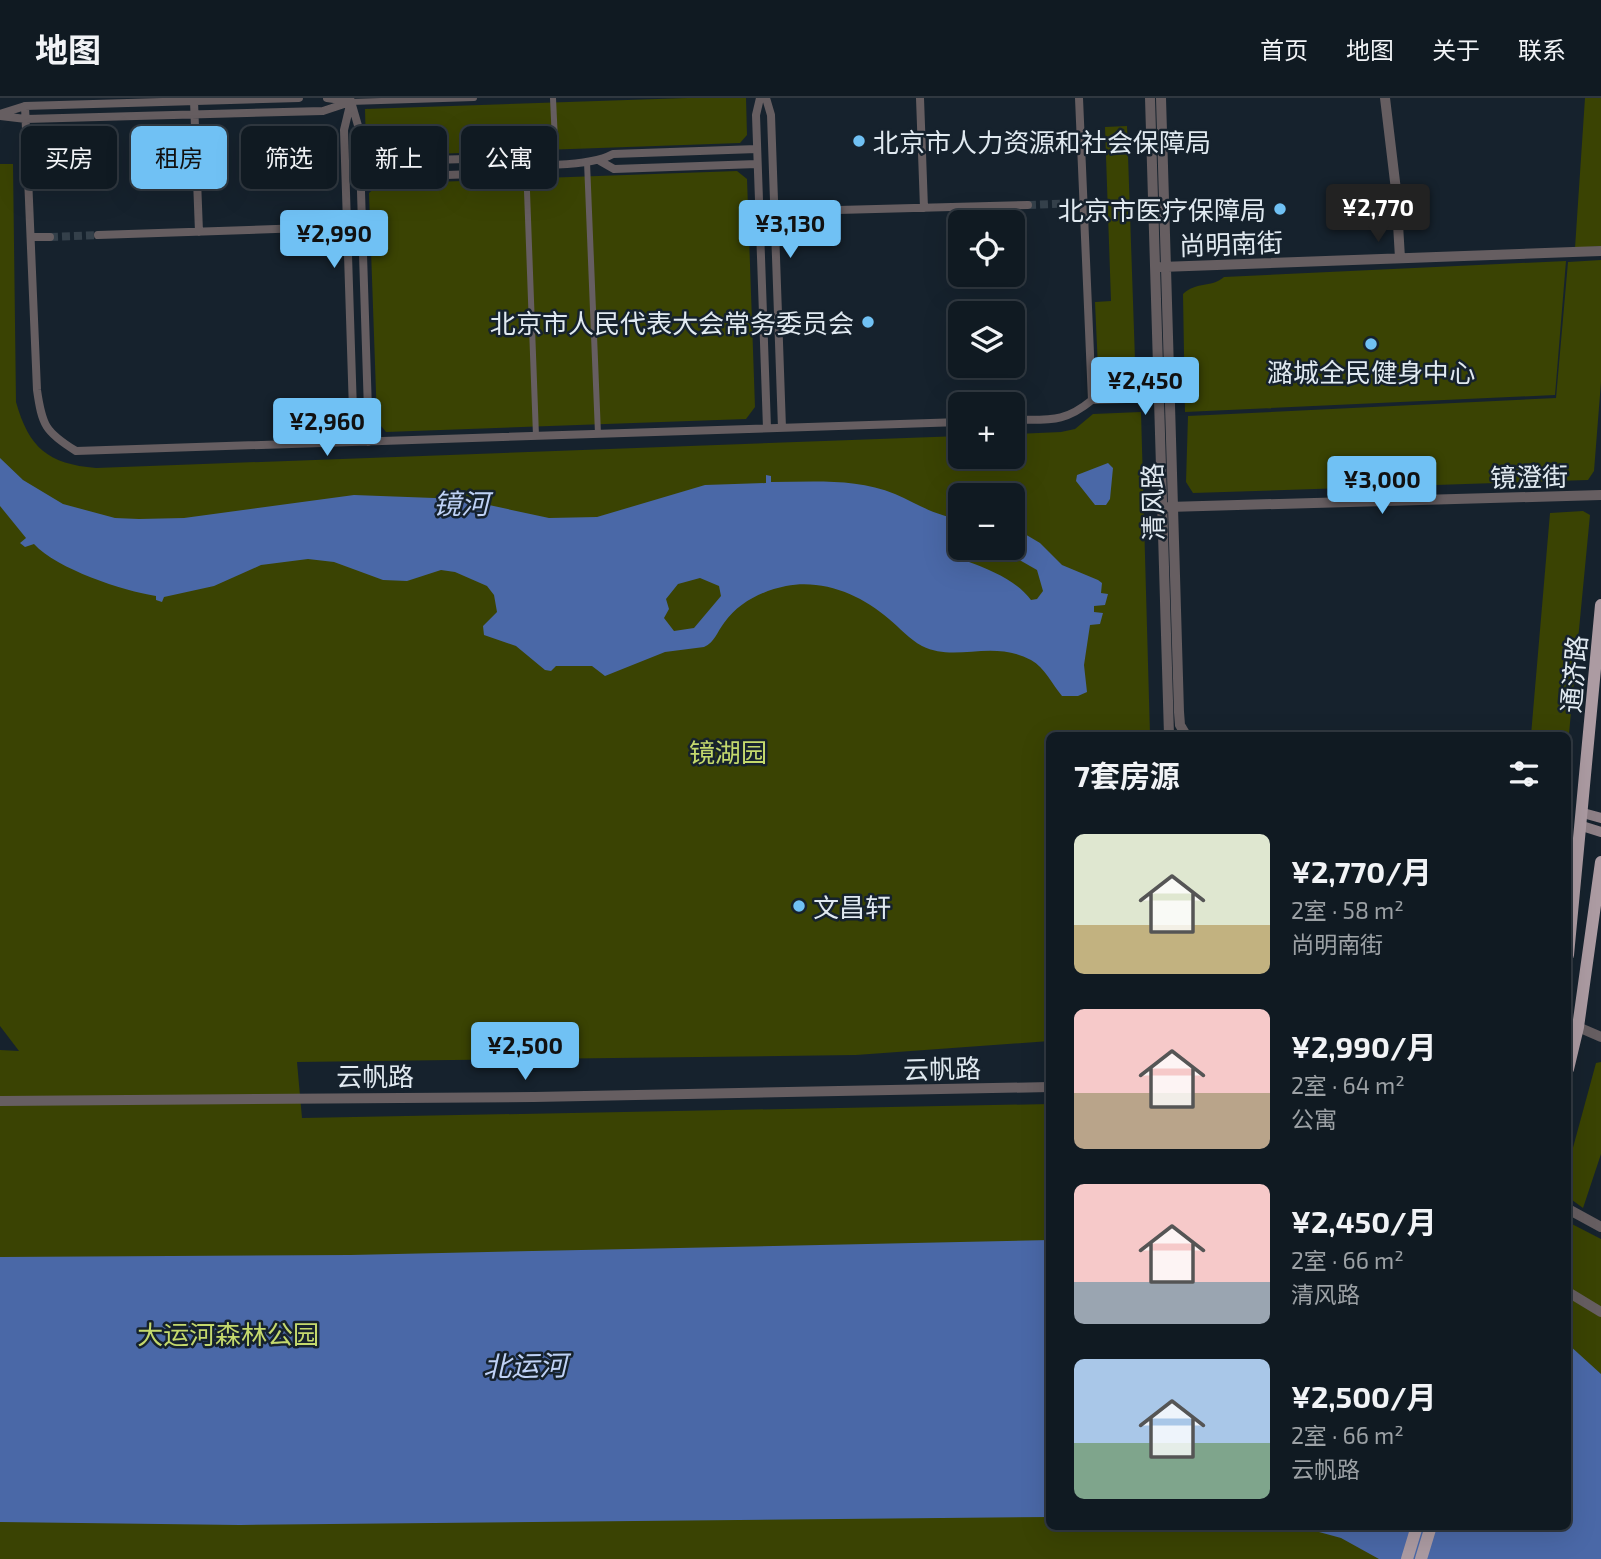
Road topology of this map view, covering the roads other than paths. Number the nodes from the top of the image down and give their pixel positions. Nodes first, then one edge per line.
1 (299, 98) edge
2 (327, 98) edge
3 (474, 98) edge
4 (553, 98) edge
5 (763, 98) edge
6 (920, 98) edge
7 (1079, 98) edge
8 (1150, 98) edge
9 (1160, 98) edge
10 (1385, 98) edge
11 (156, 100) edge
12 (350, 100) edge
13 (194, 101) junction
14 (25, 106) junction
15 (194, 114) junction
16 (0, 115) edge
17 (156, 115) junction
18 (26, 119) junction
19 (358, 126) edge
20 (554, 126) edge
21 (757, 149) junction
22 (600, 161) junction
23 (587, 162) junction
24 (557, 163) edge
25 (757, 164) junction
26 (361, 189) edge
27 (527, 189) edge
28 (1028, 205) tunnel mouth
29 (924, 208) junction
30 (759, 212) junction
31 (774, 212) junction
32 (362, 226) junction
33 (347, 227) junction
34 (199, 232) junction
35 (98, 235) tunnel mouth
36 (32, 237) junction
37 (50, 237) tunnel mouth
38 (1601, 251) edge
39 (1400, 258) junction
40 (1161, 267) junction
41 (1165, 398) junction
42 (1091, 400) junction
43 (1025, 420) edge
44 (948, 422) edge
45 (767, 428) junction
46 (782, 428) junction
47 (598, 434) junction
48 (536, 436) junction
49 (354, 442) junction
50 (369, 442) junction
51 (1601, 495) edge
52 (1168, 507) junction
53 (1601, 605) edge
54 (1169, 732) edge
55 (1184, 732) edge
56 (1601, 818) edge
57 (1582, 820) junction
58 (1601, 832) edge
59 (1601, 862) edge
60 (1571, 926) edge
61 (1578, 1027) junction
62 (1601, 1037) edge
63 (1571, 1056) edge
64 (1046, 1089) edge
65 (372, 1096) junction
66 (0, 1101) edge
67 (371, 1109) dead end
68 (1571, 1211) edge
69 (1601, 1227) edge
70 (1571, 1294) edge
71 (1601, 1312) edge
72 (1416, 1530) edge
73 (1430, 1530) edge
74 (1407, 1559) edge
75 (1421, 1559) edge

1 - 13 street
2 - 12 street
3 - 12 street
4 - 20 street
5 - 21 street
5 - 31 street
6 - 29 street
7 - 42 street
8 - 40 street, 清风路
9 - 40 street, 清风路
10 - 39 street
11 - 13 street
11 - 14 street
11 - 17 street
12 - 15 street
12 - 19 street
12 - 33 street
13 - 15 street
14 - 16 street
14 - 18 street
15 - 17 street
15 - 34 street
16 - 18 street
17 - 18 street
18 - 36 street
21 - 22 street
21 - 25 street
22 - 23 street
22 - 25 street
23 - 24 street
23 - 47 street
25 - 30 street
26 - 32 street
27 - 48 street
28 - 29 street
29 - 31 street
30 - 31 street
30 - 45 street
31 - 46 street
32 - 33 street
32 - 50 street
33 - 34 street
33 - 49 street
34 - 35 street
36 - 37 street
36 - 49 street
38 - 39 street, 尚明南街
39 - 40 street, 尚明南街
40 - 41 street, 清风路
41 - 42 street
41 - 52 street, 清风路
42 - 43 street
44 - 46 street
45 - 46 street
45 - 47 street
47 - 48 street
48 - 50 street
49 - 50 street
51 - 52 street, 镜澄街
52 - 54 street, 清风路
52 - 55 street, 清风路
53 - 57 main road, 通济路
56 - 57 main road
57 - 58 main road
57 - 60 main road, 通济路
59 - 61 main road
61 - 62 street
61 - 63 main road
64 - 65 street, 云帆路
65 - 66 street, 云帆路
65 - 67 street
68 - 69 street
70 - 71 street
72 - 74 main road
73 - 75 main road

